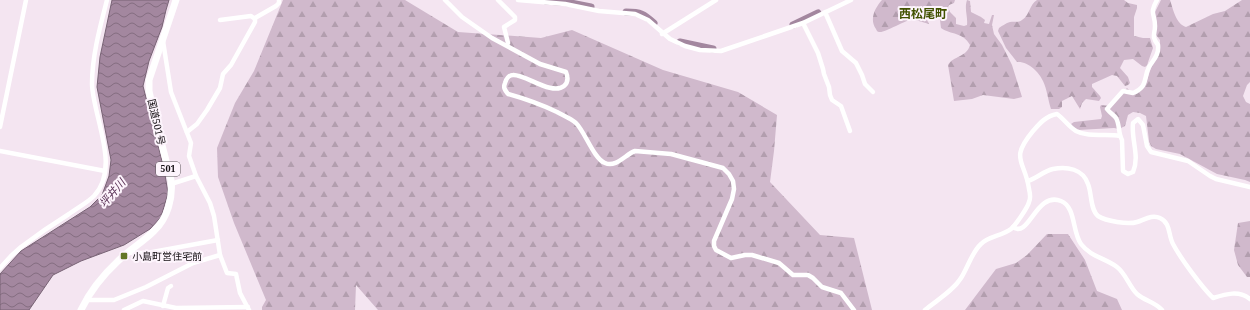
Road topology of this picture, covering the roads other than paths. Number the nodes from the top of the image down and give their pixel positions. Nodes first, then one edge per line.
1 (26, 0) edge
2 (108, 0) edge
3 (176, 0) edge
4 (279, 0) edge
5 (445, 0) edge
6 (498, 0) edge
7 (518, 0) edge
8 (716, 0) edge
9 (851, 0) edge
10 (1157, 0) edge
11 (825, 12) junction
12 (255, 18) junction
13 (220, 20) dead end
14 (803, 23) junction
15 (663, 33) junction
16 (163, 40) junction
17 (508, 43) dead end
18 (873, 92) dead end
19 (0, 128) edge
20 (850, 131) dead end
21 (187, 132) junction
22 (1120, 136) junction
23 (0, 151) edge
24 (105, 171) junction
25 (196, 176) junction
26 (1028, 181) junction
27 (171, 184) junction
28 (1250, 187) edge
29 (1013, 227) junction
30 (218, 240) junction
31 (127, 253) junction
32 (220, 256) junction
33 (0, 268) edge
34 (171, 286) dead end
35 (1250, 299) edge
36 (87, 300) junction
37 (163, 306) junction
38 (175, 309) edge
39 (248, 309) edge
40 (81, 310) edge
41 (124, 310) edge
42 (854, 310) edge
43 (925, 310) edge
44 (1162, 310) edge

1 - 19 street
2 - 24 street
3 - 16 highway, 国道501号 / 501
4 - 12 street
5 - 42 street
6 - 17 street
7 - 15 street
8 - 15 street
9 - 11 street
10 - 22 street
11 - 14 street
11 - 18 street
12 - 13 street
12 - 21 street
14 - 15 street
14 - 20 street
16 - 21 street
16 - 27 highway, 国道501号 / 501
21 - 25 street
22 - 26 street
22 - 28 street
23 - 24 street
24 - 33 street
25 - 27 street
25 - 30 street
26 - 29 street
26 - 35 street
27 - 31 highway, 国道501号 / 501
29 - 43 street
29 - 44 street
30 - 31 street
30 - 32 street
31 - 36 highway, 国道501号 / 501
32 - 36 street
32 - 39 street
34 - 37 street
36 - 40 highway, 国道501号 / 501
37 - 38 street
37 - 41 street
38 - 39 street

